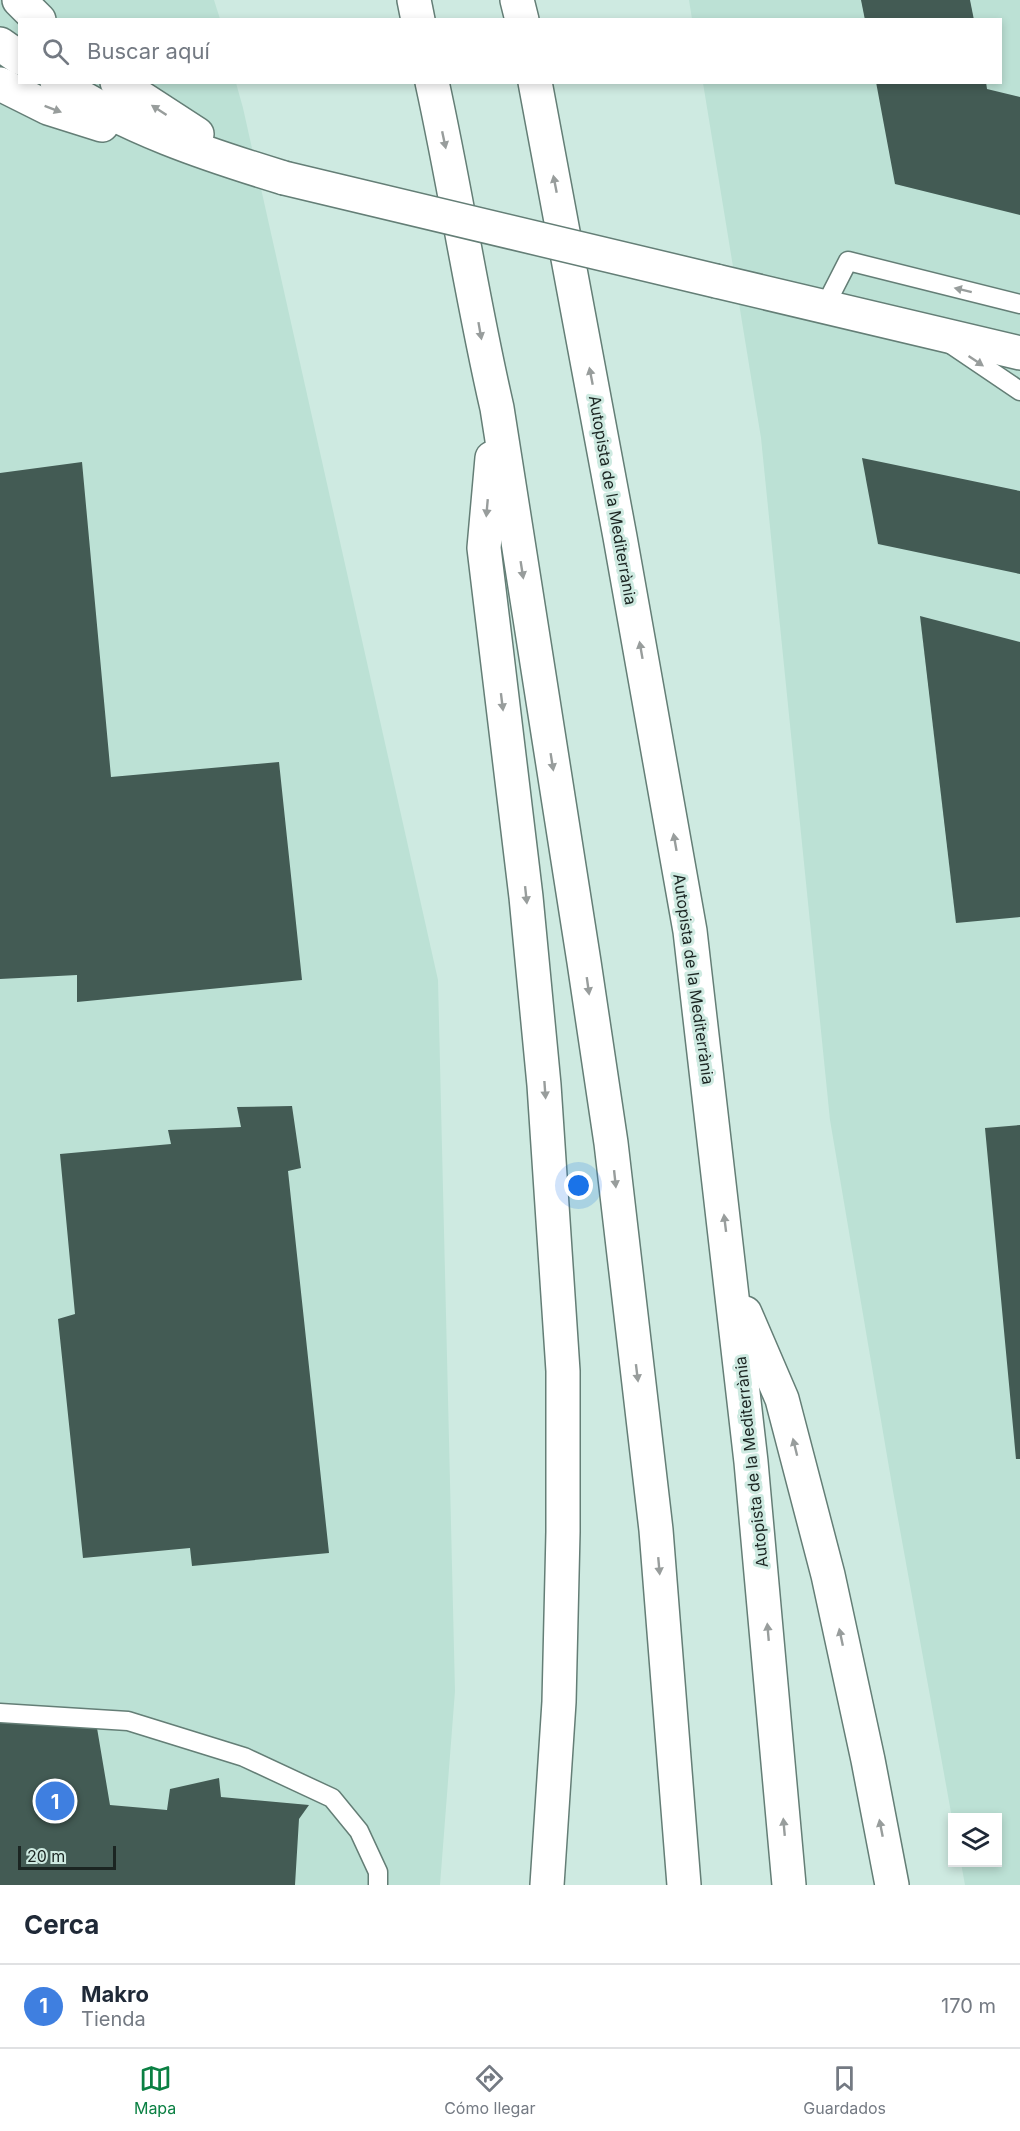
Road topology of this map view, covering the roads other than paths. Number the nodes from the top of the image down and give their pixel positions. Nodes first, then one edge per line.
1 (19, 0) edge
2 (414, 0) edge
3 (517, 0) edge
4 (37, 18) edge
5 (418, 18) edge
6 (522, 18) edge
7 (0, 44) edge
8 (18, 57) edge
9 (0, 84) edge
10 (60, 84) edge
11 (120, 84) edge
12 (432, 84) edge
13 (535, 84) edge
14 (171, 141) junction
15 (284, 178) junction
16 (1020, 304) edge
17 (825, 306) junction
18 (933, 332) junction
19 (1020, 353) edge
20 (1020, 391) edge
21 (497, 408) junction
22 (732, 1281) junction
23 (0, 1713) edge
24 (378, 1885) edge
25 (547, 1885) edge
26 (684, 1885) edge
27 (789, 1885) edge
28 (892, 1885) edge

1 - 4 main road
2 - 5 main road
3 - 6 main road
7 - 8 main road
9 -> 14 main road
10 - 14 main road
15 -> 11 main road
12 -> 21 main road
22 -> 13 main road, Autopista de la Mediterrània
14 - 15 main road
15 - 17 main road, bridge
16 -> 17 lane
17 - 18 main road
18 - 19 main road
18 -> 20 lane
21 -> 25 main road
21 -> 26 main road
27 -> 22 main road, Autopista de la Mediterrània
28 -> 22 main road
23 - 24 lane

